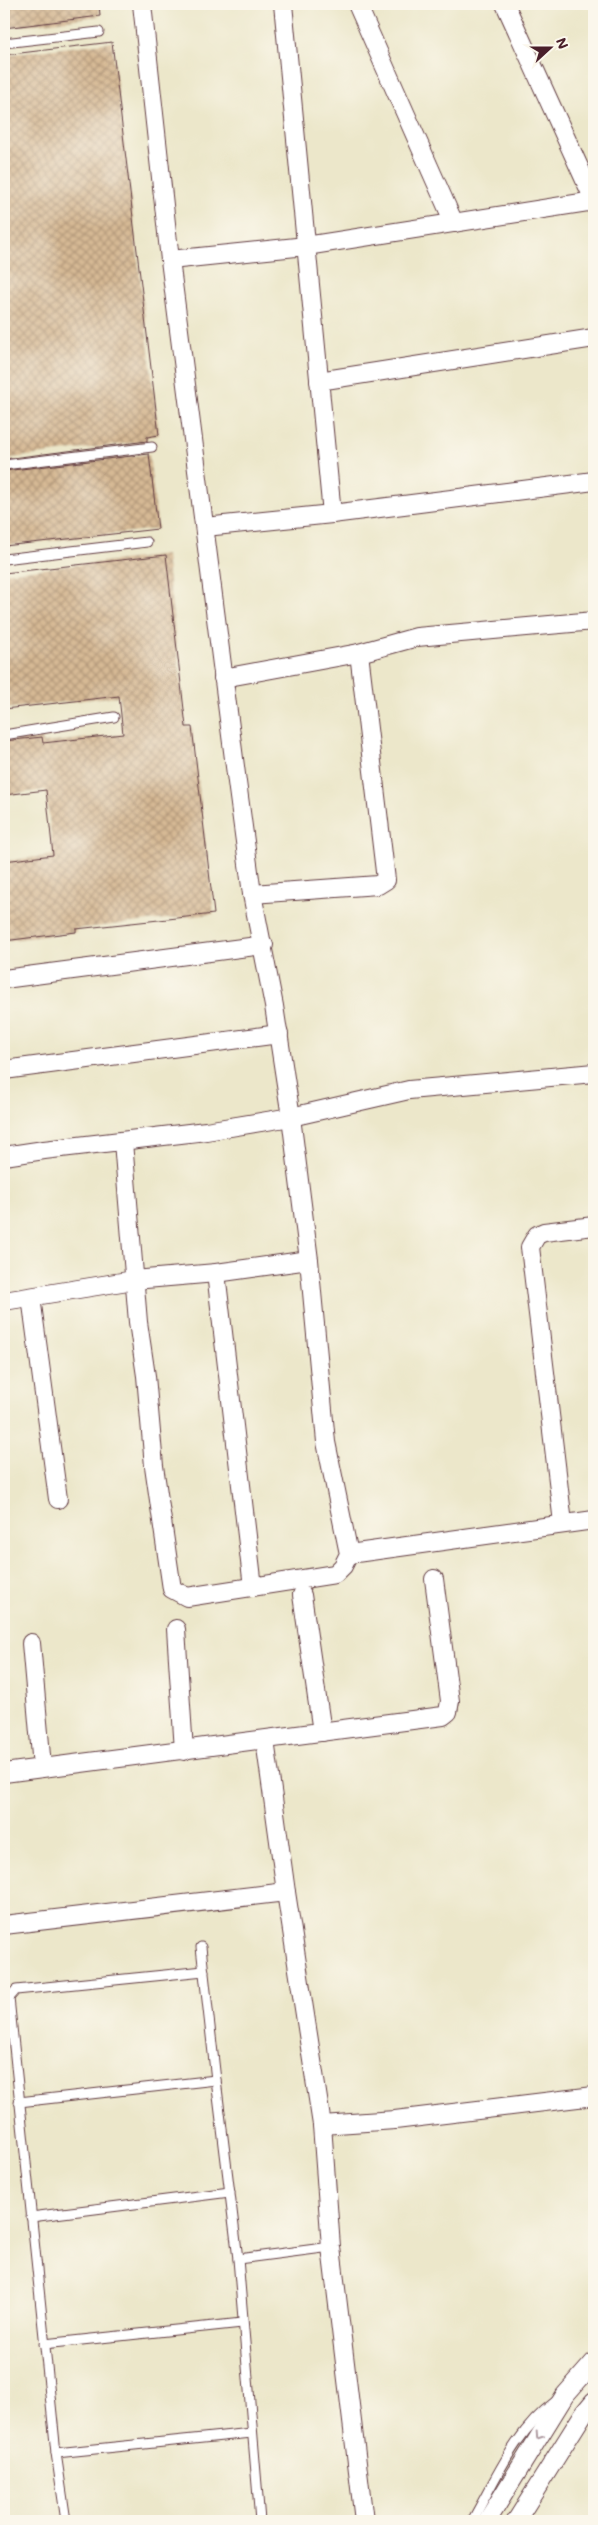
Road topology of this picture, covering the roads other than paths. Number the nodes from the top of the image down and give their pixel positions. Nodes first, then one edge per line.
1 (142, 4) edge
2 (283, 4) edge
3 (357, 4) edge
4 (505, 4) edge
5 (99, 32) dead end
6 (4, 43) edge
7 (594, 201) edge
8 (454, 223) junction
9 (306, 246) junction
10 (170, 260) junction
11 (594, 338) edge
12 (319, 381) junction
13 (152, 447) dead end
14 (4, 465) edge
15 (594, 481) edge
16 (332, 514) junction
17 (205, 527) junction
18 (147, 542) dead end
19 (4, 559) edge
20 (594, 621) edge
21 (358, 653) junction
22 (223, 678) junction
23 (114, 717) dead end
24 (4, 735) edge
25 (252, 894) junction
26 (264, 945) junction
27 (4, 979) edge
28 (279, 1034) junction
29 (4, 1070) edge
30 (594, 1073) edge
31 (291, 1117) junction
32 (123, 1142) junction
33 (4, 1156) edge
34 (594, 1226) edge
35 (309, 1260) junction
36 (216, 1273) junction
37 (134, 1280) junction
38 (31, 1297) junction
39 (4, 1301) edge
40 (58, 1499) dead end
41 (594, 1520) edge
42 (563, 1523) junction
43 (349, 1554) junction
44 (434, 1579) dead end
45 (253, 1587) junction
46 (302, 1595) dead end
47 (176, 1629) dead end
48 (31, 1643) dead end
49 (322, 1732) junction
50 (264, 1740) junction
51 (184, 1751) junction
52 (42, 1767) junction
53 (4, 1773) edge
54 (286, 1892) junction
55 (4, 1925) edge
56 (201, 1947) dead end
57 (204, 1970) junction
58 (216, 2080) junction
59 (594, 2096) edge
60 (20, 2102) junction
61 (322, 2125) junction
62 (230, 2192) junction
63 (32, 2217) junction
64 (331, 2247) junction
65 (238, 2259) junction
66 (242, 2322) junction
67 (44, 2344) junction
68 (594, 2362) edge
69 (565, 2394) junction
70 (589, 2407) edge
71 (252, 2432) junction
72 (56, 2453) junction
73 (66, 2521) edge
74 (260, 2521) edge
75 (364, 2521) edge
76 (472, 2521) edge
77 (487, 2521) edge
78 (516, 2521) edge

1 - 10 street
2 - 9 street
3 - 8 street
4 - 7 street
5 - 6 lane
7 - 8 street
8 - 9 street
9 - 10 street
9 - 12 street
10 - 17 street
11 - 12 street
12 - 16 street
13 - 14 lane
15 - 16 street
16 - 17 street
17 - 22 street
18 - 19 lane
20 - 21 street
21 - 22 street
21 - 25 street
22 - 25 street
23 - 24 lane
25 - 26 street
26 - 27 street
26 - 28 street
28 - 29 street
28 - 31 street
30 - 31 street
31 - 32 street
31 - 35 street
32 - 33 street
32 - 37 street
34 - 42 street
35 - 36 street
35 - 43 street
36 - 37 street
36 - 45 street
37 - 38 street
37 - 45 street
38 - 39 street
38 - 40 street
41 - 42 street
42 - 43 street
43 - 45 street
44 - 49 street
46 - 49 street
47 - 51 street
48 - 52 street
49 - 50 street
50 - 51 street
50 - 54 street
51 - 52 street
52 - 53 street
54 - 55 street
54 - 61 street
56 - 57 lane
57 - 58 lane
57 - 60 lane
58 - 60 lane
58 - 62 lane
59 - 61 street
60 - 63 lane
61 - 64 street
62 - 63 lane
62 - 65 lane
63 - 67 lane
64 - 65 lane
64 - 75 street
65 - 66 lane
66 - 67 lane
66 - 71 lane
67 - 72 lane
68 - 69 street
69 - 70 street
69 - 76 lane
69 -> 77 street
70 - 78 street
71 - 72 lane
71 - 74 lane
72 - 73 lane

